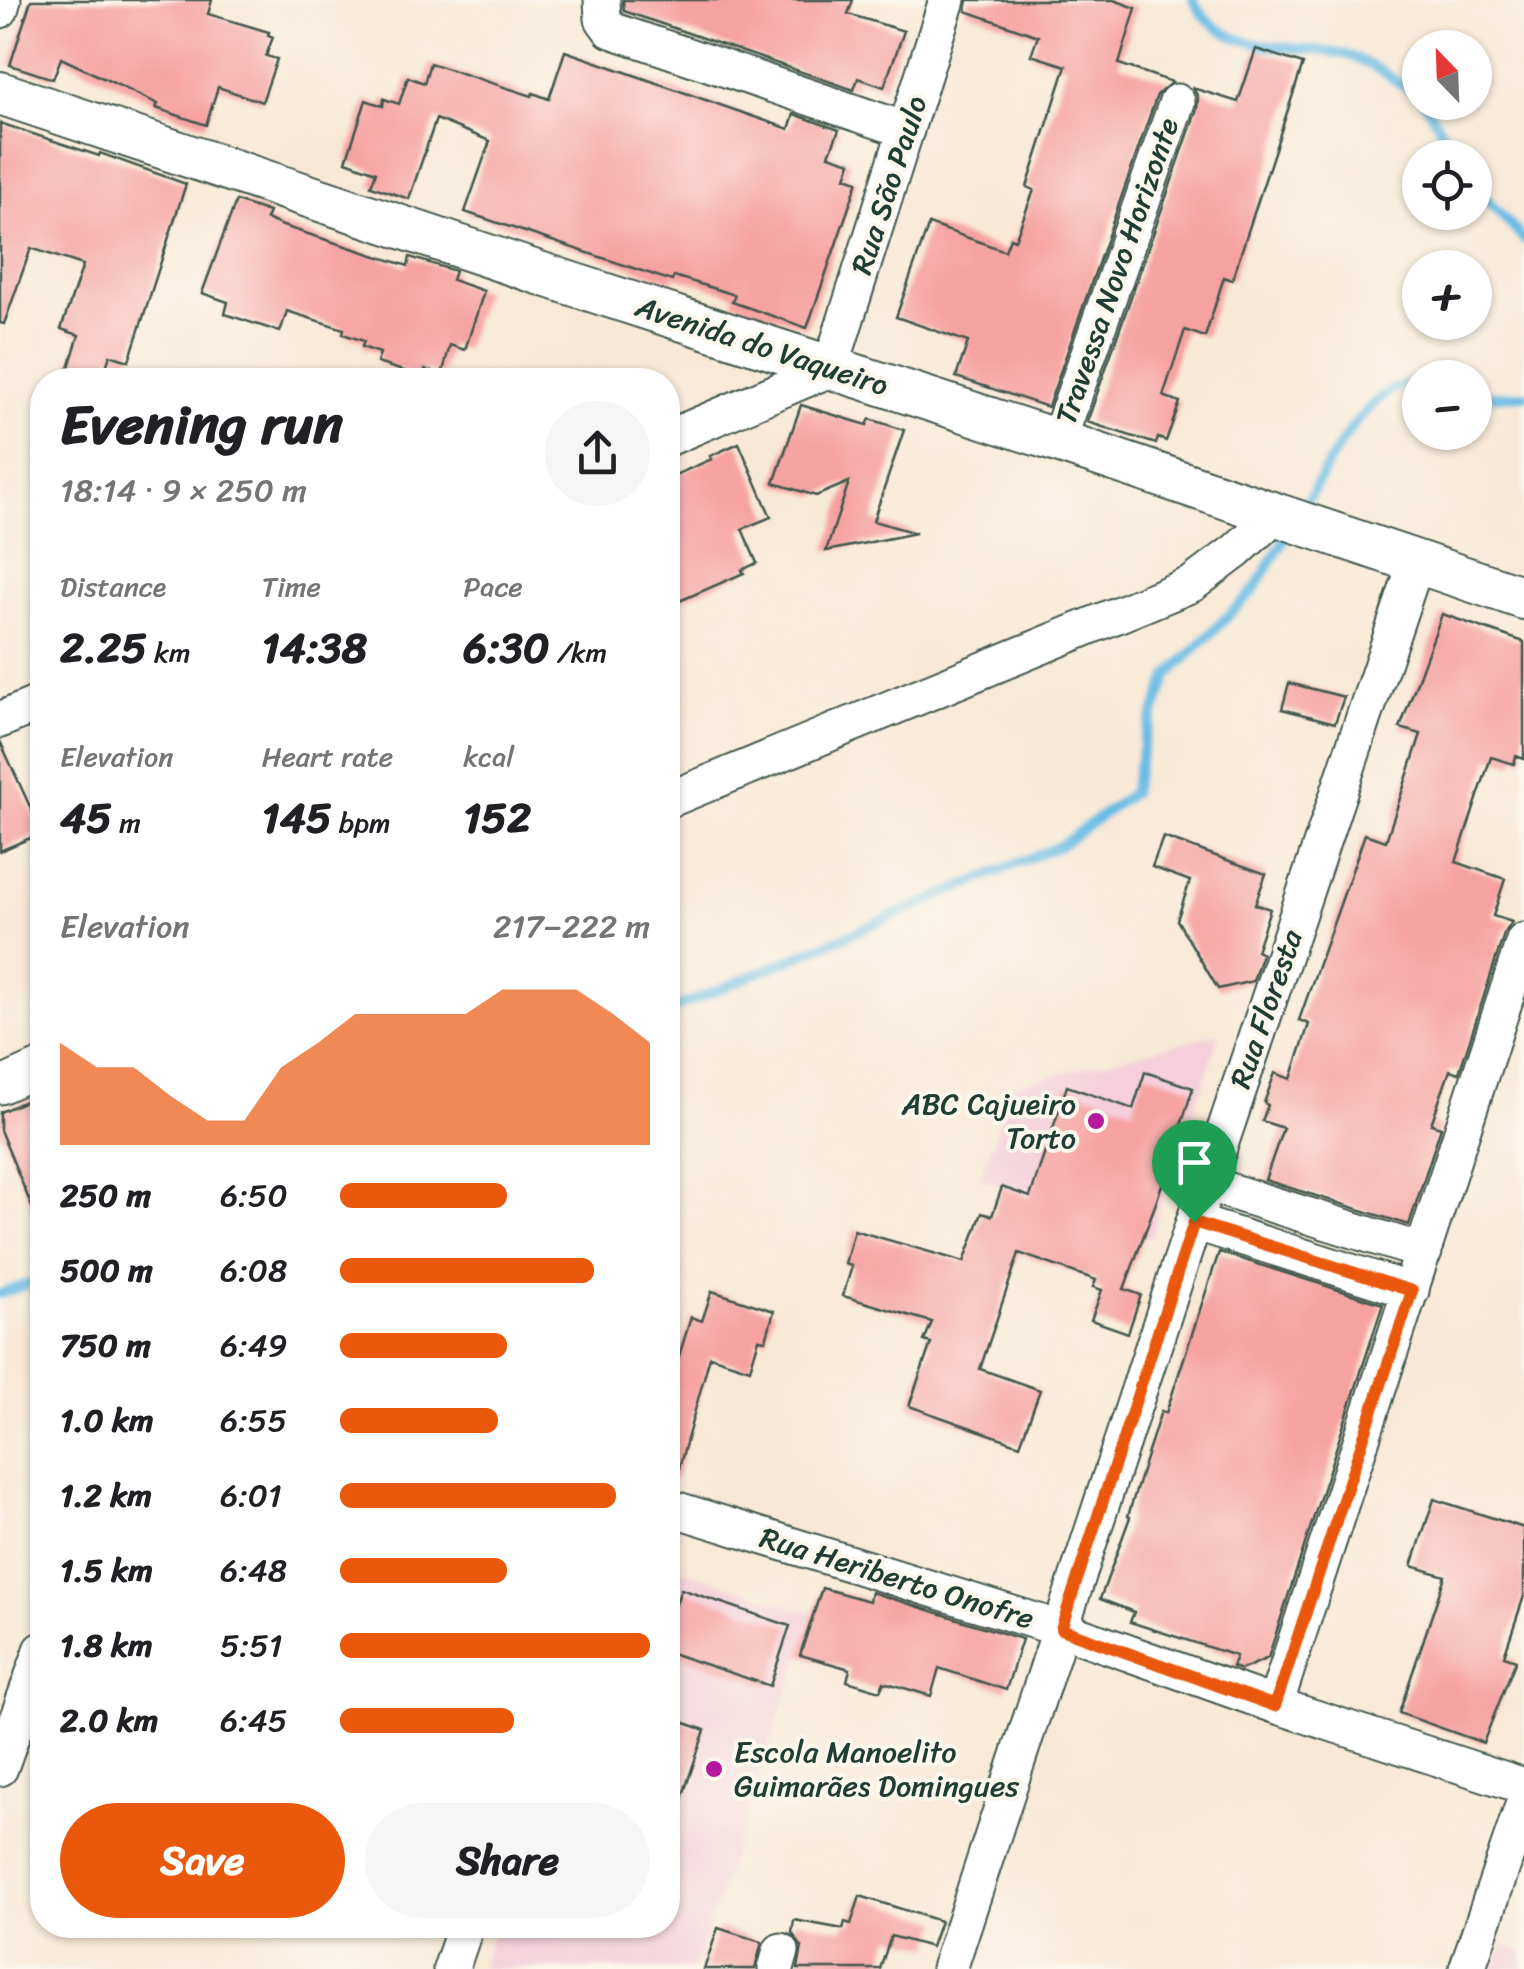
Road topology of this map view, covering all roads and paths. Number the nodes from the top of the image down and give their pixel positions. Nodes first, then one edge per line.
1 (3, 0) edge
2 (948, 0) edge
3 (601, 3) edge
4 (0, 10) edge
5 (0, 93) edge
6 (1176, 102) dead end
7 (906, 130) junction
8 (830, 369) junction
9 (680, 433) edge
10 (1058, 441) junction
11 (1290, 521) junction
12 (1416, 563) junction
13 (1524, 598) edge
14 (30, 707) edge
15 (0, 720) edge
16 (680, 795) edge
17 (1524, 941) edge
18 (30, 1072) edge
19 (0, 1086) edge
20 (1207, 1184) junction
21 (1194, 1222) junction
22 (1424, 1252) junction
23 (1412, 1291) junction
24 (680, 1511) edge
25 (1061, 1629) junction
26 (30, 1684) edge
27 (1275, 1706) junction
28 (0, 1768) edge
29 (1524, 1786) edge
30 (1524, 1803) edge
31 (461, 1938) edge
32 (450, 1969) edge
33 (949, 1969) edge
34 (1468, 1969) edge

1 - 4 street
2 - 7 street, Rua São Paulo
3 - 7 street
5 - 8 street, Avenida do Vaqueiro
6 - 10 street, Travessa Novo Horizonte
7 - 8 street, Rua São Paulo
8 - 9 street
8 - 10 street, Avenida do Vaqueiro
10 - 11 street, Avenida do Vaqueiro
11 - 12 street, Avenida do Vaqueiro
11 - 16 street
12 - 13 street, Avenida do Vaqueiro
12 - 20 street, Rua Floresta
14 - 15 street
17 - 22 street
18 - 19 street
20 - 21 street, Rua Floresta
20 - 22 street
21 - 23 street
21 - 25 street, Rua Floresta
22 - 23 street
23 - 27 street
24 - 25 street, Rua Heriberto Onofre
25 - 27 street, Rua Heriberto Onofre
25 - 33 street, Rua Floresta
26 - 28 street
27 - 29 street, Rua Heriberto Onofre
30 - 34 street
31 - 32 street

